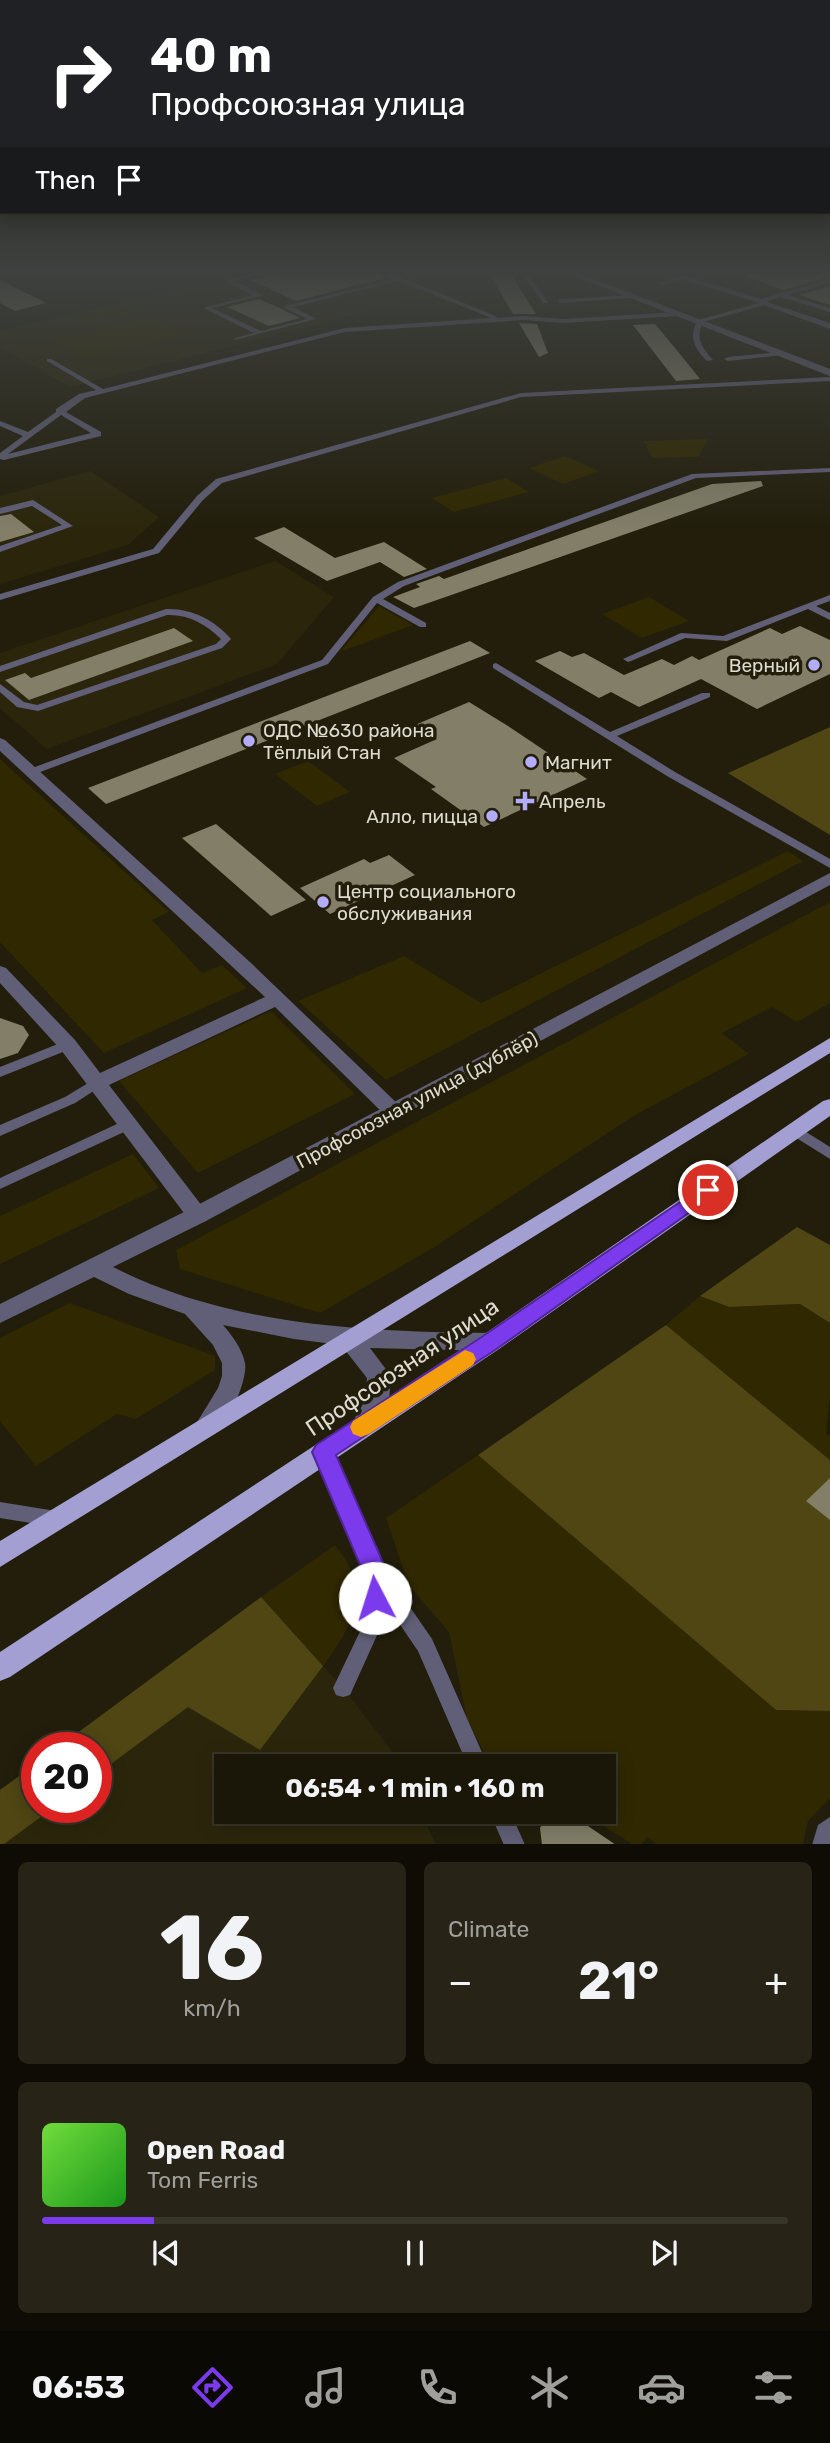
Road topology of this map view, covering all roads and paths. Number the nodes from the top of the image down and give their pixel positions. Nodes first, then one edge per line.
1 (229, 359) edge
2 (794, 359) edge
3 (49, 360) dead end
4 (830, 373) edge
5 (830, 379) edge
6 (102, 391) junction
7 (60, 411) junction
8 (0, 424) edge
9 (29, 435) junction
10 (0, 458) edge
11 (830, 470) edge
12 (0, 511) edge
13 (0, 549) edge
14 (0, 597) edge
15 (830, 598) edge
16 (376, 599) junction
17 (808, 606) junction
18 (830, 617) edge
19 (423, 625) dead end
20 (628, 659) dead end
21 (496, 666) dead end
22 (0, 669) edge
23 (0, 687) edge
24 (706, 695) dead end
25 (609, 736) junction
26 (0, 743) edge
27 (31, 772) junction
28 (830, 864) edge
29 (830, 878) edge
30 (0, 972) edge
31 (275, 999) junction
32 (830, 1044) edge
33 (68, 1045) junction
34 (0, 1072) edge
35 (98, 1082) junction
36 (830, 1106) edge
37 (394, 1112) junction
38 (130, 1123) junction
39 (795, 1130) junction
40 (0, 1131) edge
41 (830, 1154) edge
42 (0, 1184) edge
43 (198, 1215) junction
44 (96, 1268) junction
45 (191, 1307) junction
46 (0, 1314) edge
47 (349, 1338) junction
48 (491, 1342) junction
49 (207, 1427) junction
50 (362, 1427) junction
51 (324, 1452) junction
52 (0, 1510) edge
53 (57, 1519) junction
54 (0, 1555) edge
55 (376, 1574) junction
56 (0, 1668) edge
57 (343, 1688) dead end
58 (473, 1754) edge
59 (505, 1824) edge
60 (830, 1827) edge
61 (515, 1844) edge
62 (822, 1844) edge

1 - 6 lane
2 - 4 street
3 - 6 lane
5 - 14 lane
6 - 7 lane
7 - 9 lane
7 - 10 lane
8 - 9 lane
9 - 10 lane
11 - 16 lane
12 - 13 lane
15 - 17 lane
16 - 19 lane
16 - 27 lane
17 - 18 lane
17 - 20 lane
21 - 25 lane
22 - 23 lane
24 - 25 lane
25 - 28 lane
26 - 27 street
27 - 31 street
29 - 37 street, Профсоюзная улица (дублёр)
30 - 33 street
31 - 35 street
31 - 37 street
32 - 47 main road
33 - 34 lane
33 - 35 street
35 - 38 street
35 - 40 lane
36 - 39 main road, Профсоюзная улица
37 - 43 street, Профсоюзная улица (дублёр)
38 - 42 lane
38 - 43 street
39 - 41 lane
39 - 48 main road, Профсоюзная улица
43 - 44 street, Профсоюзная улица (дублёр)
44 - 45 street
44 - 46 street, Профсоюзная улица (дублёр)
45 - 47 street
45 - 49 street
47 - 48 street
47 - 49 main road
47 - 50 street
48 - 50 main road, Профсоюзная улица
49 - 53 main road
50 - 51 main road, Профсоюзная улица
51 - 55 lane
51 - 56 main road, Профсоюзная улица
52 - 53 lane
53 - 54 main road
55 - 57 lane
55 - 58 lane
59 - 61 lane
60 - 62 lane

